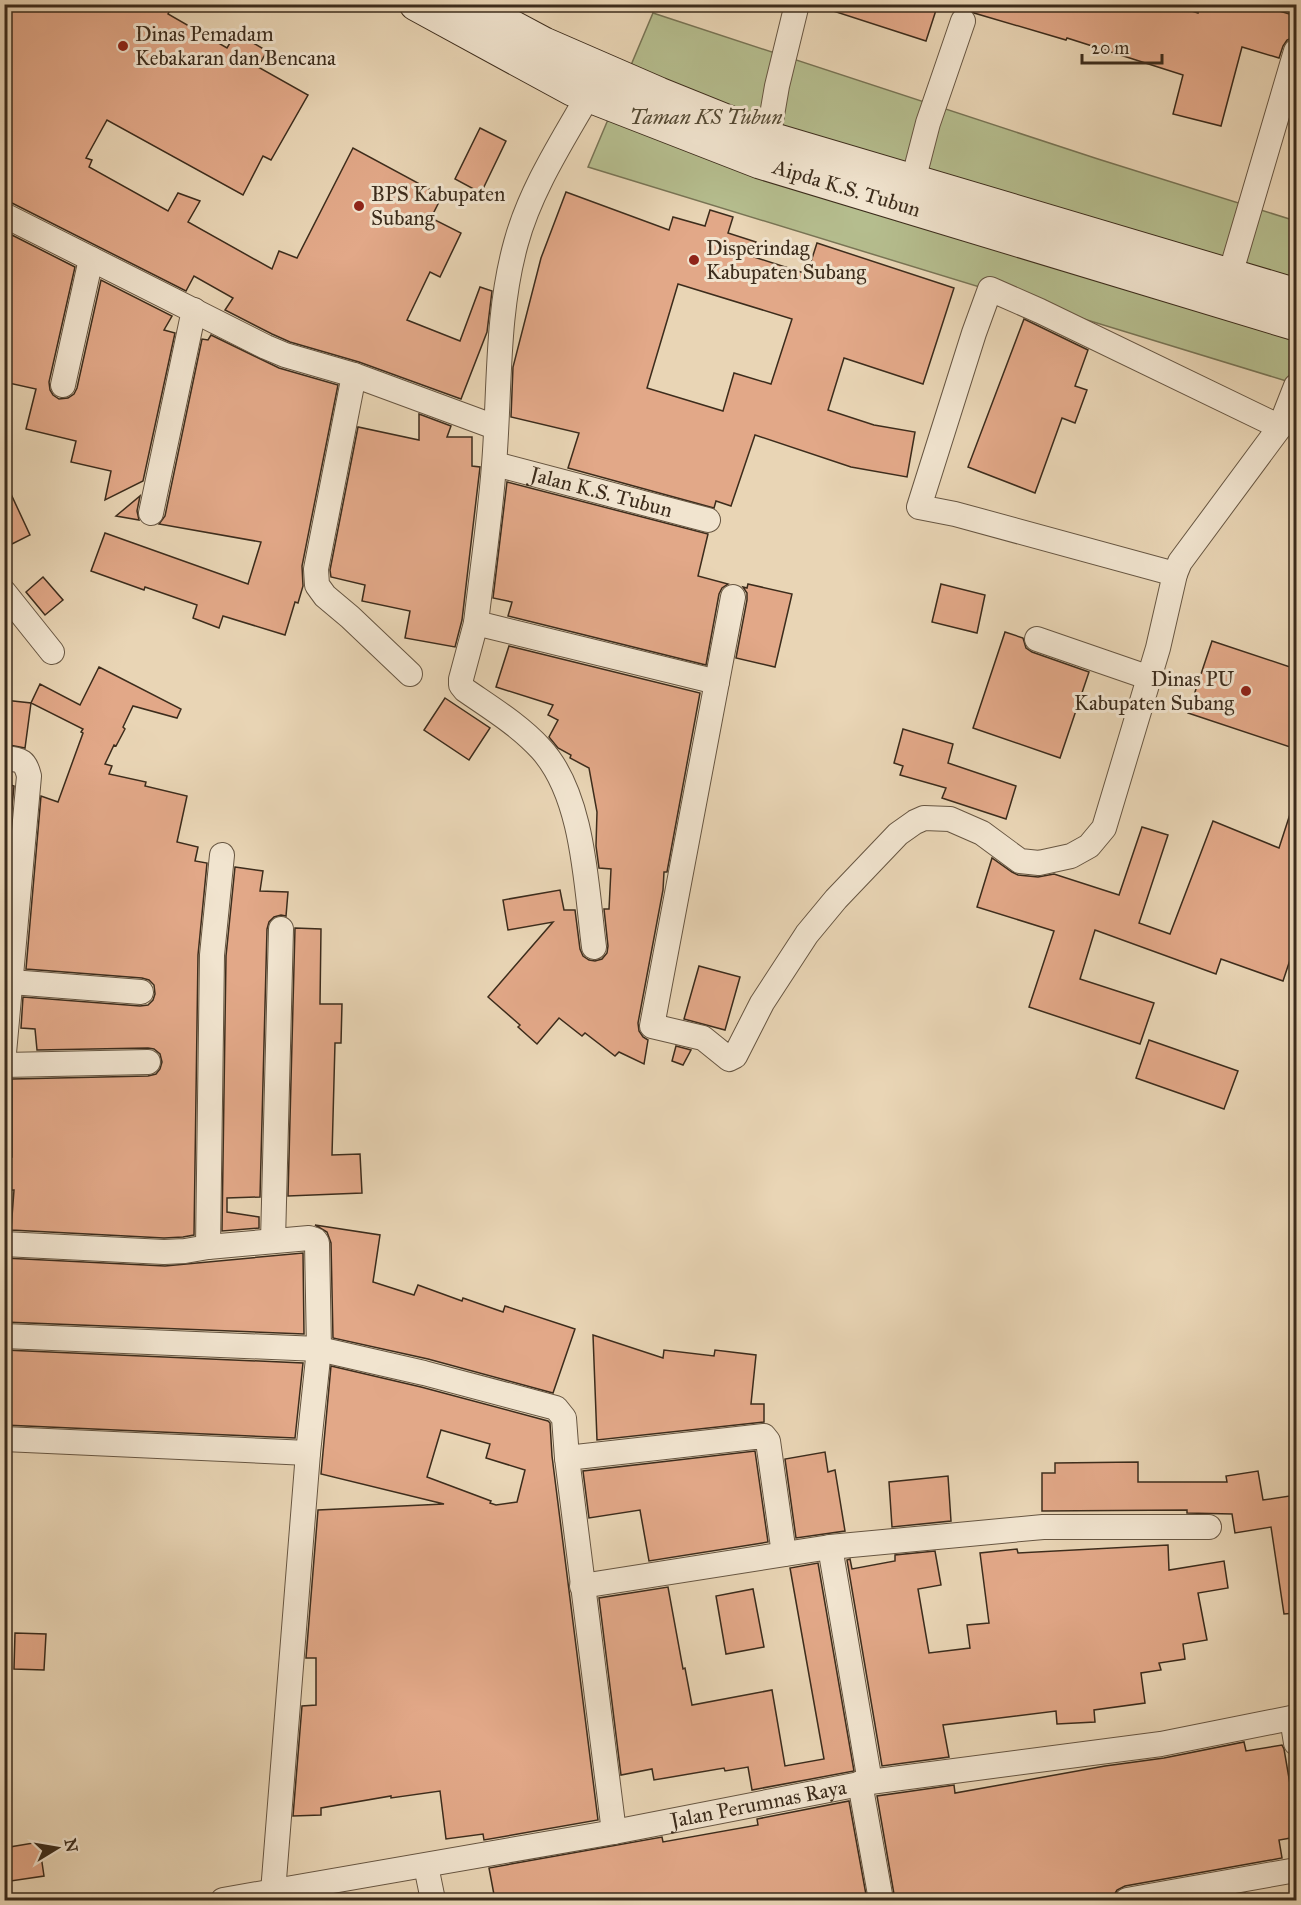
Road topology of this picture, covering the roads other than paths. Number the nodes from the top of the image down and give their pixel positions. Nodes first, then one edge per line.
1 (416, 4) edge
2 (469, 4) edge
3 (797, 4) edge
4 (963, 21) dead end
5 (1296, 51) edge
6 (588, 96) junction
7 (768, 138) junction
8 (914, 181) junction
9 (4, 215) edge
10 (91, 259) junction
11 (1230, 275) junction
12 (1296, 295) edge
13 (194, 310) junction
14 (1296, 324) edge
15 (354, 375) junction
16 (63, 385) dead end
17 (1296, 386) edge
18 (495, 427) junction
19 (1280, 427) junction
20 (495, 464) junction
21 (151, 513) dead end
22 (708, 520) dead end
23 (1175, 574) junction
24 (4, 592) edge
25 (733, 597) dead end
26 (476, 623) junction
27 (1037, 639) dead end
28 (52, 652) dead end
29 (410, 674) dead end
30 (1150, 678) junction
31 (717, 682) junction
32 (4, 758) edge
33 (222, 855) dead end
34 (281, 929) dead end
35 (594, 947) dead end
36 (9, 972) edge
37 (141, 992) dead end
38 (6, 1025) edge
39 (4, 1053) edge
40 (148, 1062) dead end
41 (4, 1065) edge
42 (273, 1241) junction
43 (4, 1244) edge
44 (208, 1247) junction
45 (4, 1335) edge
46 (318, 1349) junction
47 (4, 1439) edge
48 (308, 1453) junction
49 (567, 1458) junction
50 (1209, 1527) dead end
51 (830, 1547) junction
52 (784, 1554) junction
53 (582, 1586) junction
54 (1294, 1717) edge
55 (1296, 1743) edge
56 (865, 1783) junction
57 (614, 1832) junction
58 (426, 1866) junction
59 (1296, 1870) edge
60 (273, 1892) junction
61 (1189, 1895) edge
62 (224, 1900) edge
63 (433, 1900) edge
64 (881, 1900) edge
65 (1127, 1900) edge

1 - 6 street, Aipda K.S. Tubun
2 - 7 street, Aipda K.S. Tubun
3 - 7 street
4 - 8 street
5 - 11 street
6 - 14 street, Aipda K.S. Tubun
6 - 18 street
7 - 8 street, Aipda K.S. Tubun
8 - 11 street, Aipda K.S. Tubun
9 - 10 street
10 - 13 street
10 - 16 street
11 - 12 street, Aipda K.S. Tubun
13 - 15 street
13 - 21 street
15 - 18 street
15 - 29 street
17 - 19 street
18 - 20 street
19 - 23 street
19 - 23 street
20 - 22 street, Jalan K.S. Tubun
20 - 26 street
23 - 30 street
24 - 28 street
25 - 31 street
26 - 31 street
26 - 35 street
27 - 30 street
30 - 31 street
32 - 36 street
33 - 44 street
34 - 42 street
36 - 37 street
36 - 38 street
38 - 39 street
40 - 41 street
42 - 44 street
42 - 46 street
43 - 44 street
45 - 46 street
46 - 48 street
46 - 49 street
47 - 48 street
48 - 60 street
49 - 52 street
49 - 53 street
50 - 51 street
51 - 52 street
51 - 56 street
52 - 53 street
53 - 57 street
54 - 55 street
54 - 56 street, Jalan Perumnas Raya
56 - 57 street, Jalan Perumnas Raya
56 - 64 street
57 - 58 street, Jalan Perumnas Raya
58 - 60 street, Jalan Perumnas Raya
58 - 63 street
59 - 61 street
60 - 62 street, Jalan Perumnas Raya
61 - 65 street

